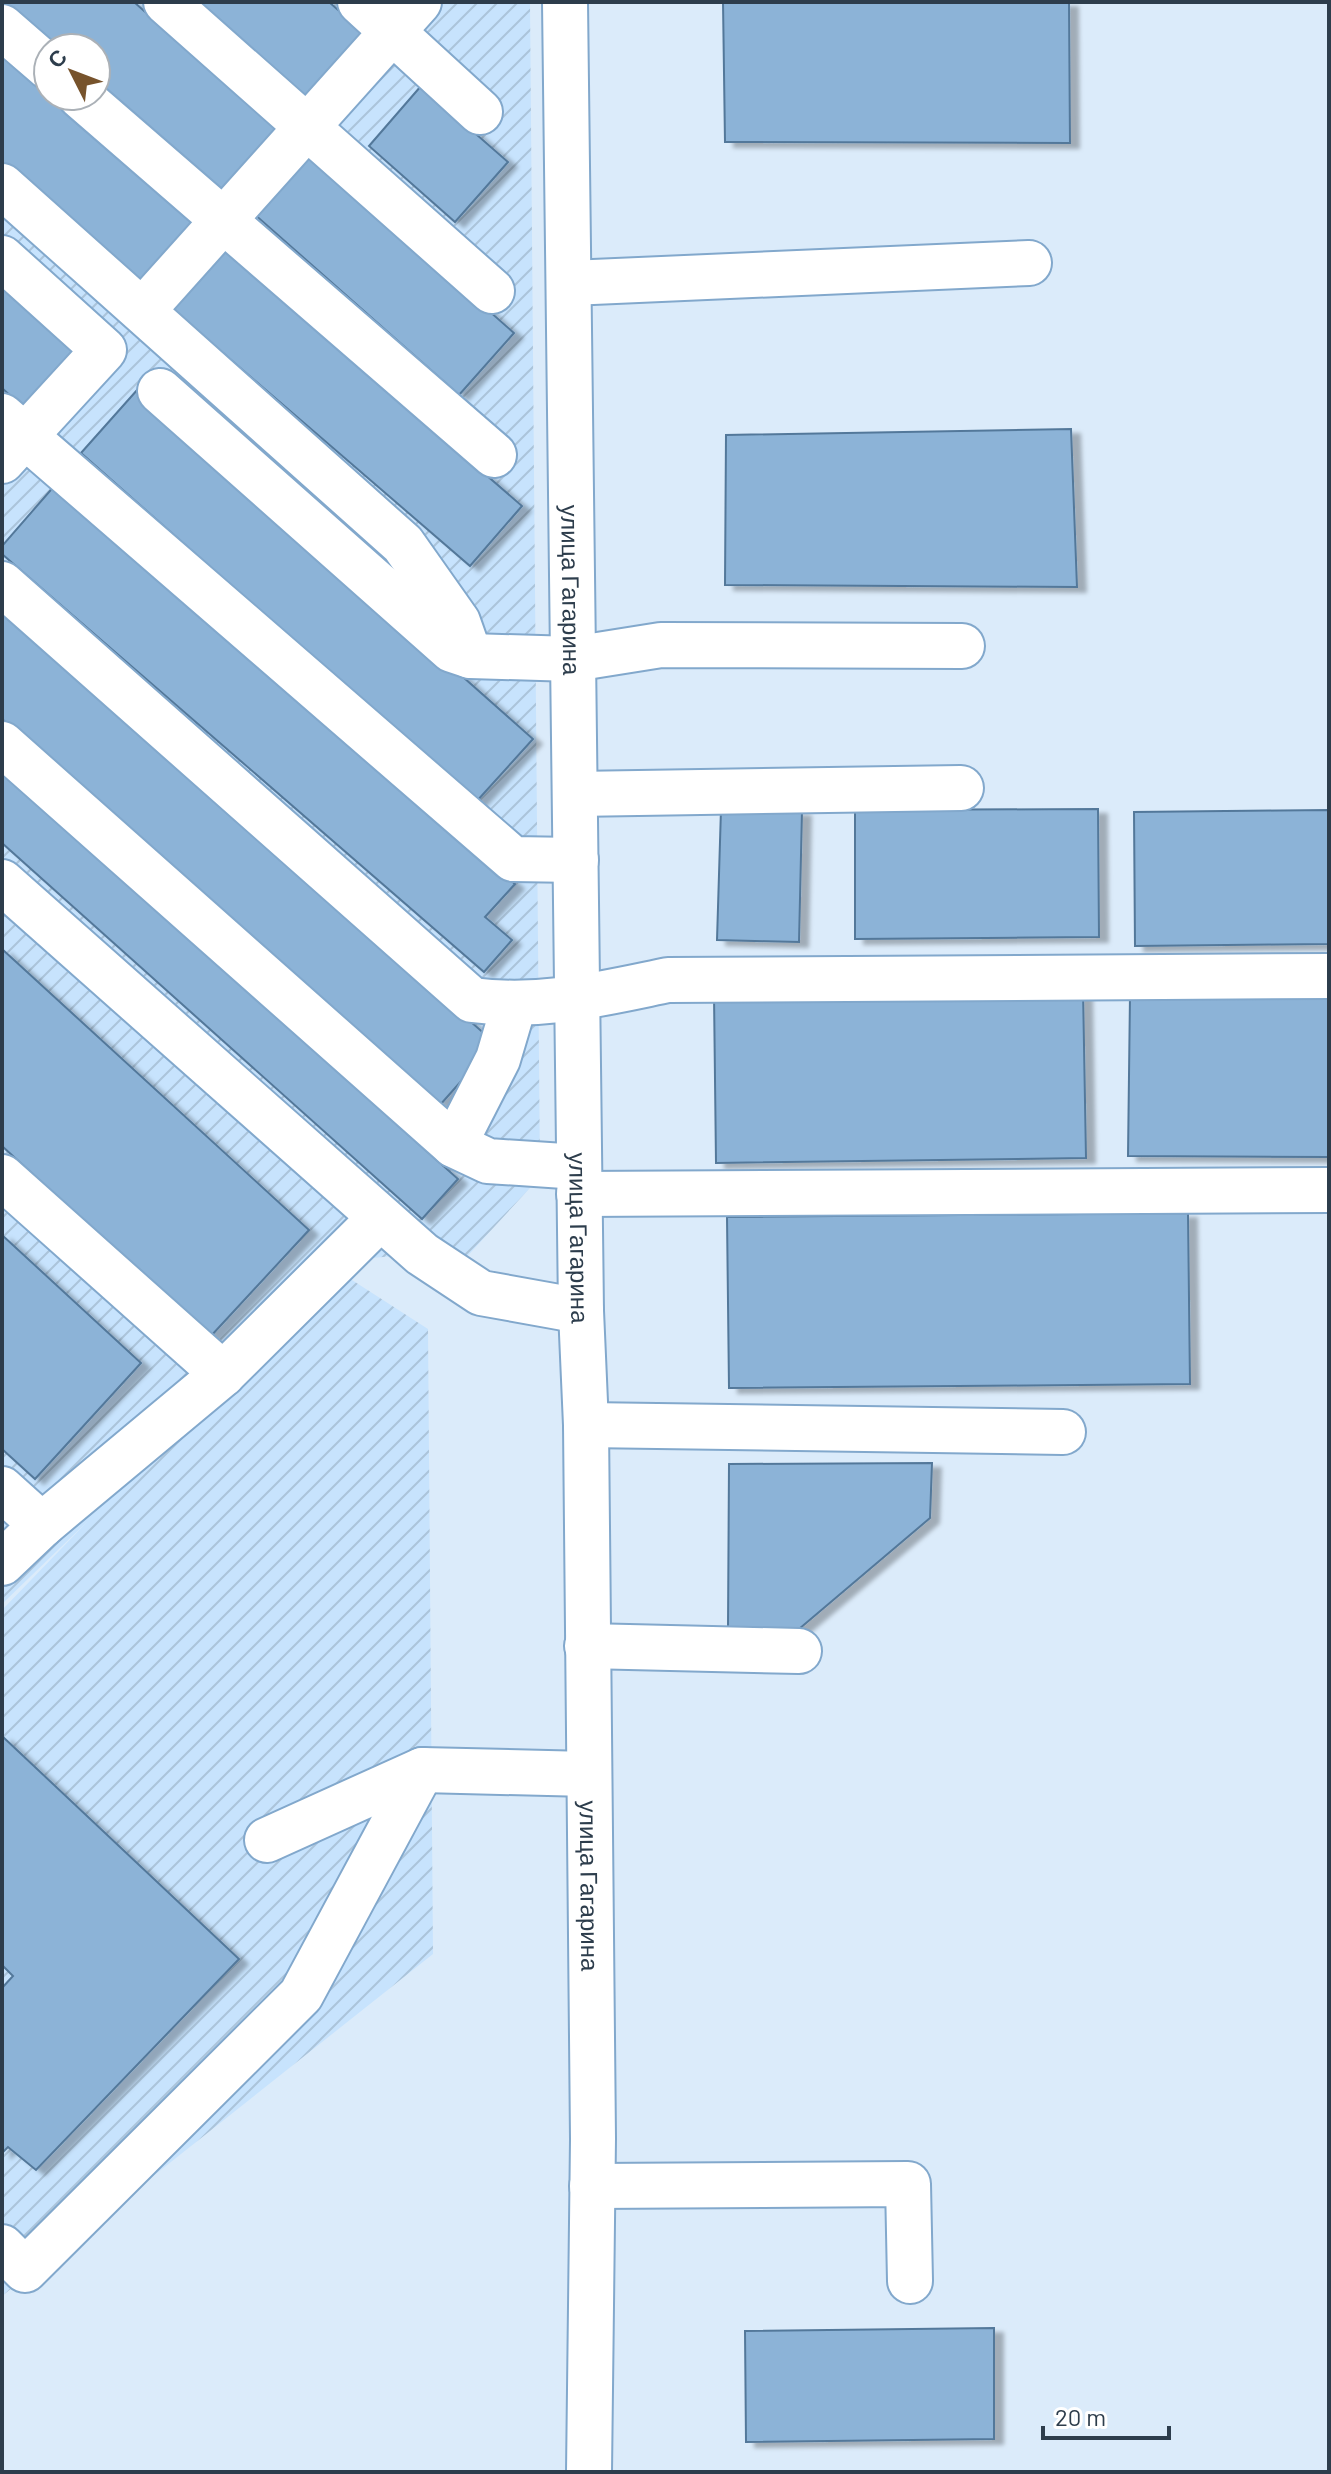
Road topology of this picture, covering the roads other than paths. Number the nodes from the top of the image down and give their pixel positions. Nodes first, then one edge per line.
1 (166, 2) edge
2 (360, 2) edge
3 (565, 2) edge
4 (406, 17) edge
5 (2, 27) edge
6 (32, 53) edge
7 (98, 112) edge
8 (480, 112) dead end
9 (307, 126) junction
10 (2, 186) edge
11 (222, 222) junction
12 (2, 258) edge
13 (1029, 263) dead end
14 (570, 283) junction
15 (492, 291) dead end
16 (143, 310) junction
17 (160, 391) dead end
18 (10, 438) edge
19 (494, 455) dead end
20 (2, 584) edge
21 (962, 646) dead end
22 (470, 656) junction
23 (573, 659) junction
24 (2, 744) edge
25 (961, 788) dead end
26 (575, 794) junction
27 (576, 860) junction
28 (2, 882) edge
29 (1329, 976) edge
30 (577, 999) junction
31 (514, 1005) junction
32 (454, 1145) junction
33 (2, 1177) edge
34 (579, 1180) junction
35 (1329, 1190) edge
36 (380, 1218) junction
37 (581, 1311) junction
38 (223, 1374) junction
39 (586, 1425) junction
40 (1063, 1432) dead end
41 (2, 1489) edge
42 (42, 1525) junction
43 (2, 1563) edge
44 (587, 1646) junction
45 (799, 1651) dead end
46 (422, 1770) junction
47 (588, 1774) junction
48 (267, 1840) dead end
49 (592, 2186) junction
50 (2, 2247) edge
51 (910, 2281) dead end
52 (589, 2472) edge

1 - 9 street
2 - 4 street
3 - 14 street, улица Гагарина
4 - 8 street
4 - 9 street
5 - 6 street
7 - 11 street
9 - 11 street
9 - 15 street
10 - 16 street
11 - 16 street
11 - 19 street
12 - 18 street
13 - 14 street
14 - 23 street, улица Гагарина
16 - 22 street
17 - 22 street
18 - 27 street
20 - 31 street
21 - 23 street
22 - 23 street
23 - 26 street, улица Гагарина
24 - 32 street
25 - 26 street
26 - 27 street, улица Гагарина
27 - 30 street, улица Гагарина
28 - 36 street
29 - 30 street
30 - 31 street
30 - 34 street, улица Гагарина
31 - 32 street
32 - 34 street
33 - 38 street
34 - 35 street
34 - 37 street, улица Гагарина
36 - 37 street
36 - 38 street
37 - 39 street, улица Гагарина
38 - 42 street
39 - 40 street
39 - 44 street, улица Гагарина
41 - 42 street
42 - 43 street
44 - 45 street
44 - 47 street, улица Гагарина
46 - 47 street
46 - 48 street
46 - 50 street
47 - 49 street, улица Гагарина
49 - 51 street
49 - 52 street, улица Гагарина

